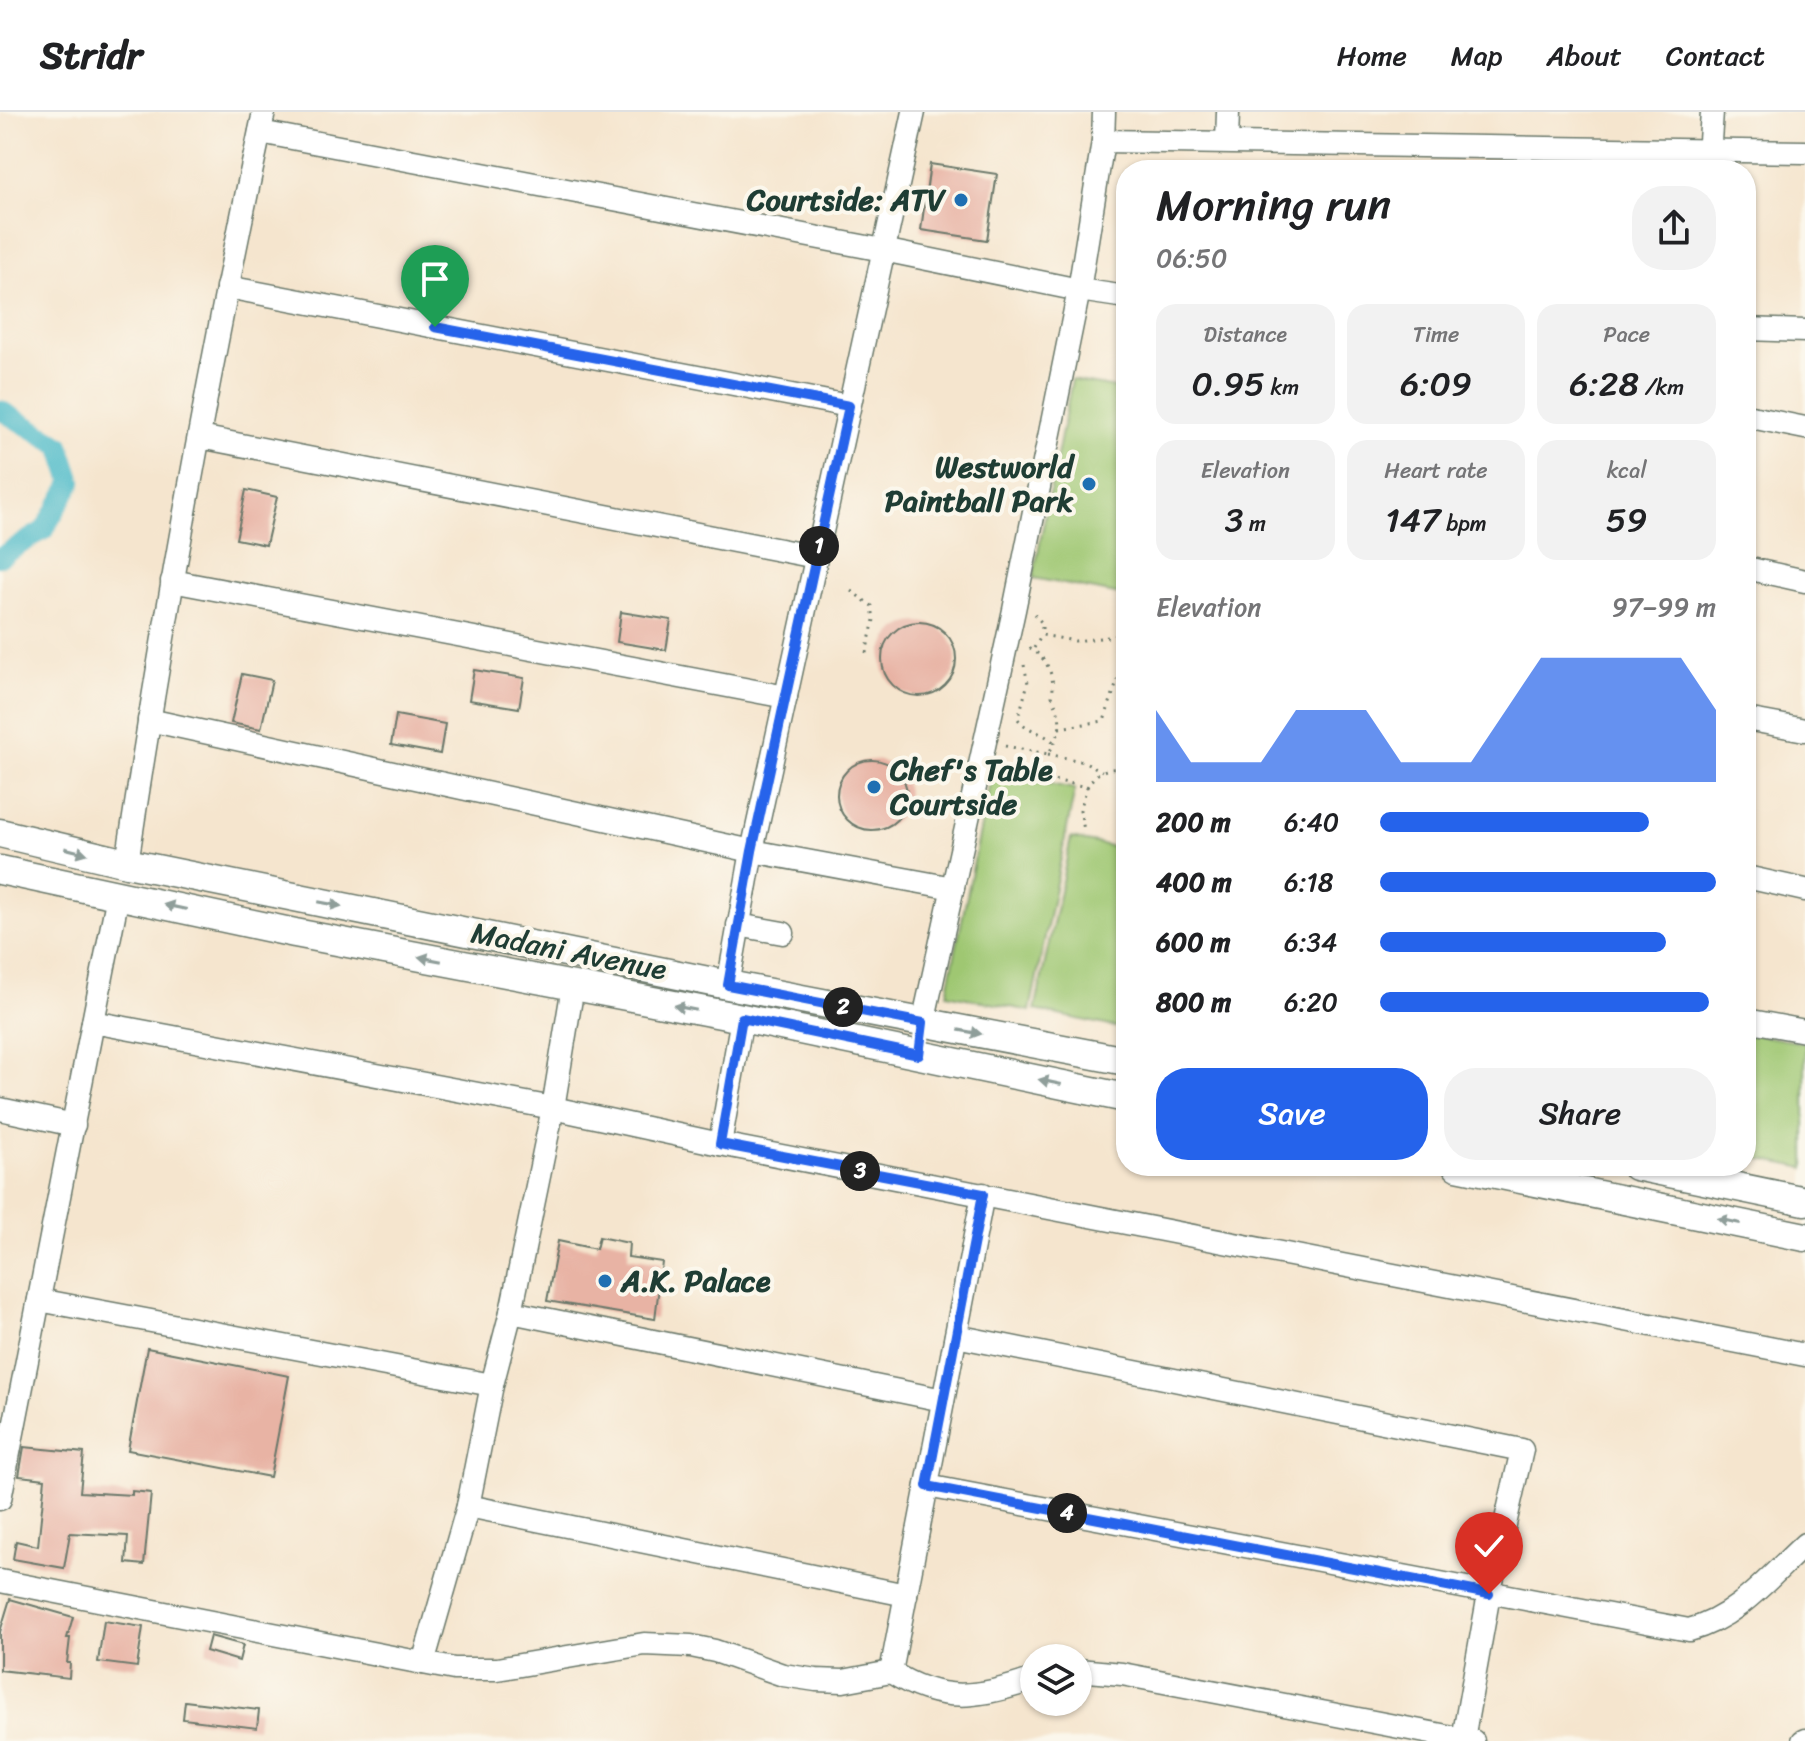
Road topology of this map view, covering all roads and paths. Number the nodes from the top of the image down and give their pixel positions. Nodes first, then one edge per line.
1 (914, 112) edge
2 (1104, 112) edge
3 (1228, 112) edge
4 (1712, 112) edge
5 (262, 122) edge
6 (1103, 141) junction
7 (1227, 142) junction
8 (1805, 152) edge
9 (1709, 159) edge
10 (883, 250) junction
11 (227, 287) junction
12 (1079, 290) junction
13 (1116, 296) edge
14 (1756, 329) edge
15 (1805, 331) edge
16 (849, 406) junction
17 (1756, 418) edge
18 (1805, 428) edge
19 (200, 437) junction
20 (816, 557) junction
21 (1756, 570) edge
22 (172, 581) junction
23 (1805, 581) edge
24 (851, 591) dead end
25 (1116, 636) edge
26 (1033, 649) junction
27 (865, 657) dead end
28 (1116, 685) edge
29 (786, 697) junction
30 (149, 720) junction
31 (1756, 721) edge
32 (1059, 728) junction
33 (1805, 730) edge
34 (985, 742) junction
35 (1055, 744) junction
36 (1048, 754) junction
37 (980, 765) junction
38 (1116, 767) edge
39 (1102, 771) junction
40 (1087, 787) junction
41 (1084, 830) dead end
42 (0, 833) edge
43 (752, 851) junction
44 (127, 863) junction
45 (0, 870) edge
46 (1756, 879) edge
47 (953, 888) junction
48 (1805, 890) edge
49 (118, 895) junction
50 (738, 925) junction
51 (783, 933) dead end
52 (728, 985) junction
53 (573, 986) junction
54 (742, 1018) junction
55 (93, 1022) junction
56 (1756, 1022) edge
57 (923, 1023) junction
58 (1805, 1031) edge
59 (919, 1055) junction
60 (1116, 1059) edge
61 (1116, 1096) edge
62 (553, 1108) junction
63 (0, 1109) edge
64 (74, 1125) junction
65 (720, 1144) junction
66 (1506, 1176) edge
67 (1684, 1176) edge
68 (983, 1194) junction
69 (1805, 1201) edge
70 (1805, 1237) edge
71 (39, 1300) junction
72 (511, 1312) junction
73 (956, 1336) junction
74 (1805, 1355) edge
75 (492, 1385) junction
76 (943, 1400) junction
77 (927, 1486) junction
78 (0, 1499) edge
79 (468, 1506) junction
80 (1805, 1544) edge
81 (0, 1581) edge
82 (1489, 1594) junction
83 (906, 1595) junction
84 (423, 1663) junction
85 (1092, 1671) edge
86 (891, 1672) junction
87 (1020, 1683) edge
88 (1468, 1740) edge

1 - 10 street
2 - 6 street
3 - 7 street
4 - 9 street
5 - 10 street
5 - 11 street
6 - 7 street
6 - 12 street
7 - 9 street
8 - 9 street
10 - 12 street
10 - 16 street
11 - 16 street
11 - 19 street
12 - 13 street
12 - 34 street
14 - 15 street
16 - 20 street
17 - 18 street
19 - 20 street
19 - 22 street
20 - 29 street
21 - 23 street
22 - 29 street
22 - 30 street
24 - 27 path
25 - 26 path
26 - 32 path
26 - 35 path
28 - 32 path
29 - 43 street
30 - 43 street
30 - 44 street
31 - 33 street
32 - 35 path
34 - 36 path
34 - 37 street
35 - 36 path
36 - 39 path
37 - 40 path
37 - 47 street
38 - 39 path
39 - 40 path
40 - 41 path
42 -> 44 main road, Madani Avenue
43 - 47 street
43 - 50 street
44 -> 52 main road, Madani Avenue
45 - 49 main road, Madani Avenue
46 - 48 street
47 - 57 street
53 -> 49 main road, Madani Avenue
49 - 55 street
50 - 51 street
50 - 52 street
52 - 57 main road, Madani Avenue
54 -> 53 main road, Madani Avenue
53 - 62 street
54 - 59 main road, Madani Avenue
54 - 65 street
55 - 62 street
55 - 64 street
56 - 58 street
57 - 59 main road
57 -> 60 main road, Madani Avenue
61 -> 59 main road, Madani Avenue
62 - 65 street
62 - 72 street
63 - 64 street
64 - 71 street
65 - 68 street
70 -> 66 main road
67 - 69 main road
68 - 73 street
68 - 74 street
71 - 75 street
71 - 78 street
72 - 75 street
72 - 76 street
73 - 76 street
73 - 82 street
75 - 79 street
76 - 77 street
77 - 82 street
77 - 83 street
79 - 83 street
79 - 84 street
80 - 82 street
81 - 84 street
82 - 88 street
83 - 86 street
84 - 86 street
85 - 88 street
86 - 87 street

